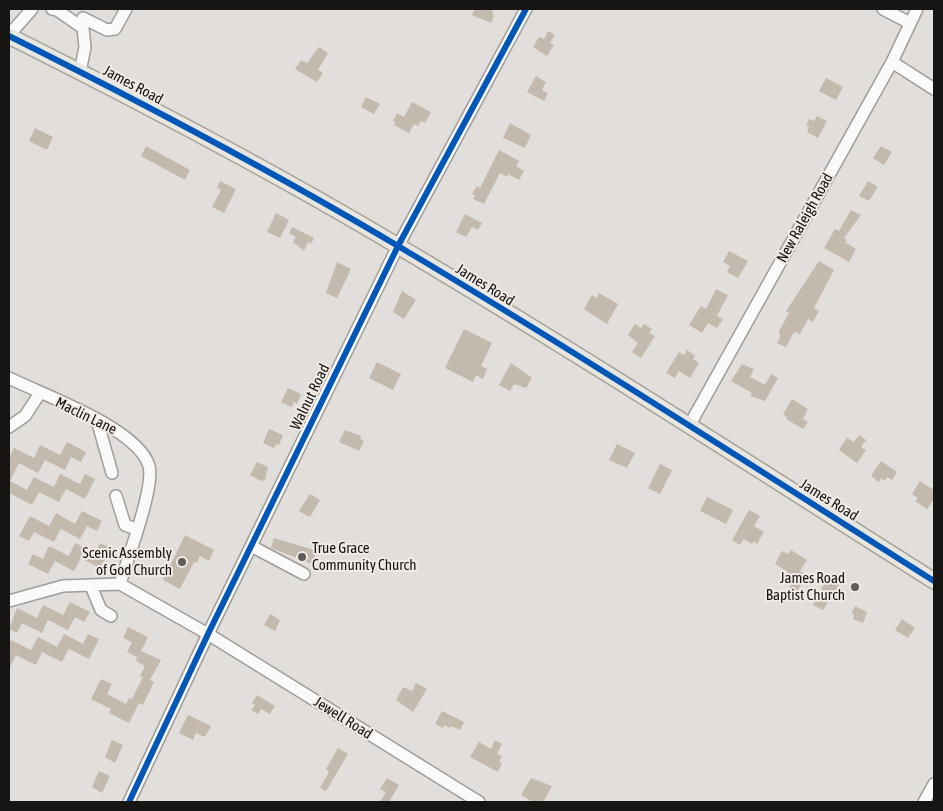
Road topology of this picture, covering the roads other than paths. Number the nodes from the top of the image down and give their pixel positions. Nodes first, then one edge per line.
1 (52, 9) edge
2 (126, 9) edge
3 (526, 9) edge
4 (883, 9) edge
5 (918, 9) edge
6 (30, 10) edge
7 (84, 18) edge
8 (910, 23) junction
9 (9, 36) edge
10 (892, 62) junction
11 (80, 72) junction
12 (934, 89) edge
13 (398, 246) junction
14 (9, 378) edge
15 (40, 393) junction
16 (97, 420) junction
17 (690, 426) junction
18 (9, 427) edge
19 (112, 473) dead end
20 (116, 496) dead end
21 (136, 529) junction
22 (251, 546) junction
23 (304, 574) dead end
24 (934, 581) edge
25 (120, 584) junction
26 (91, 586) junction
27 (9, 601) edge
28 (111, 616) dead end
29 (208, 634) junction
30 (934, 784) edge
31 (129, 802) edge
32 (479, 802) edge
33 (924, 802) edge

1 - 7 street
2 - 7 street
3 - 13 street, Walnut Road
4 - 8 street
5 - 8 street, New Raleigh Road
6 - 9 street
7 - 11 street
8 - 10 street, New Raleigh Road
9 - 11 main road, James Road
10 - 12 street
10 - 17 street, New Raleigh Road
11 - 13 main road, James Road
13 - 17 main road, James Road
13 - 22 street, Walnut Road
14 - 15 street, Maclin Lane
15 - 16 street, Maclin Lane
15 - 18 street
16 - 19 street
16 - 21 street, Maclin Lane
17 - 24 main road, James Road
20 - 21 street
21 - 25 street, Maclin Lane
22 - 23 street
22 - 29 street, Walnut Road
25 - 26 street
25 - 29 street, Jewell Road
26 - 27 street
26 - 28 street
29 - 31 street, Walnut Road
29 - 32 street, Jewell Road
30 - 33 street

